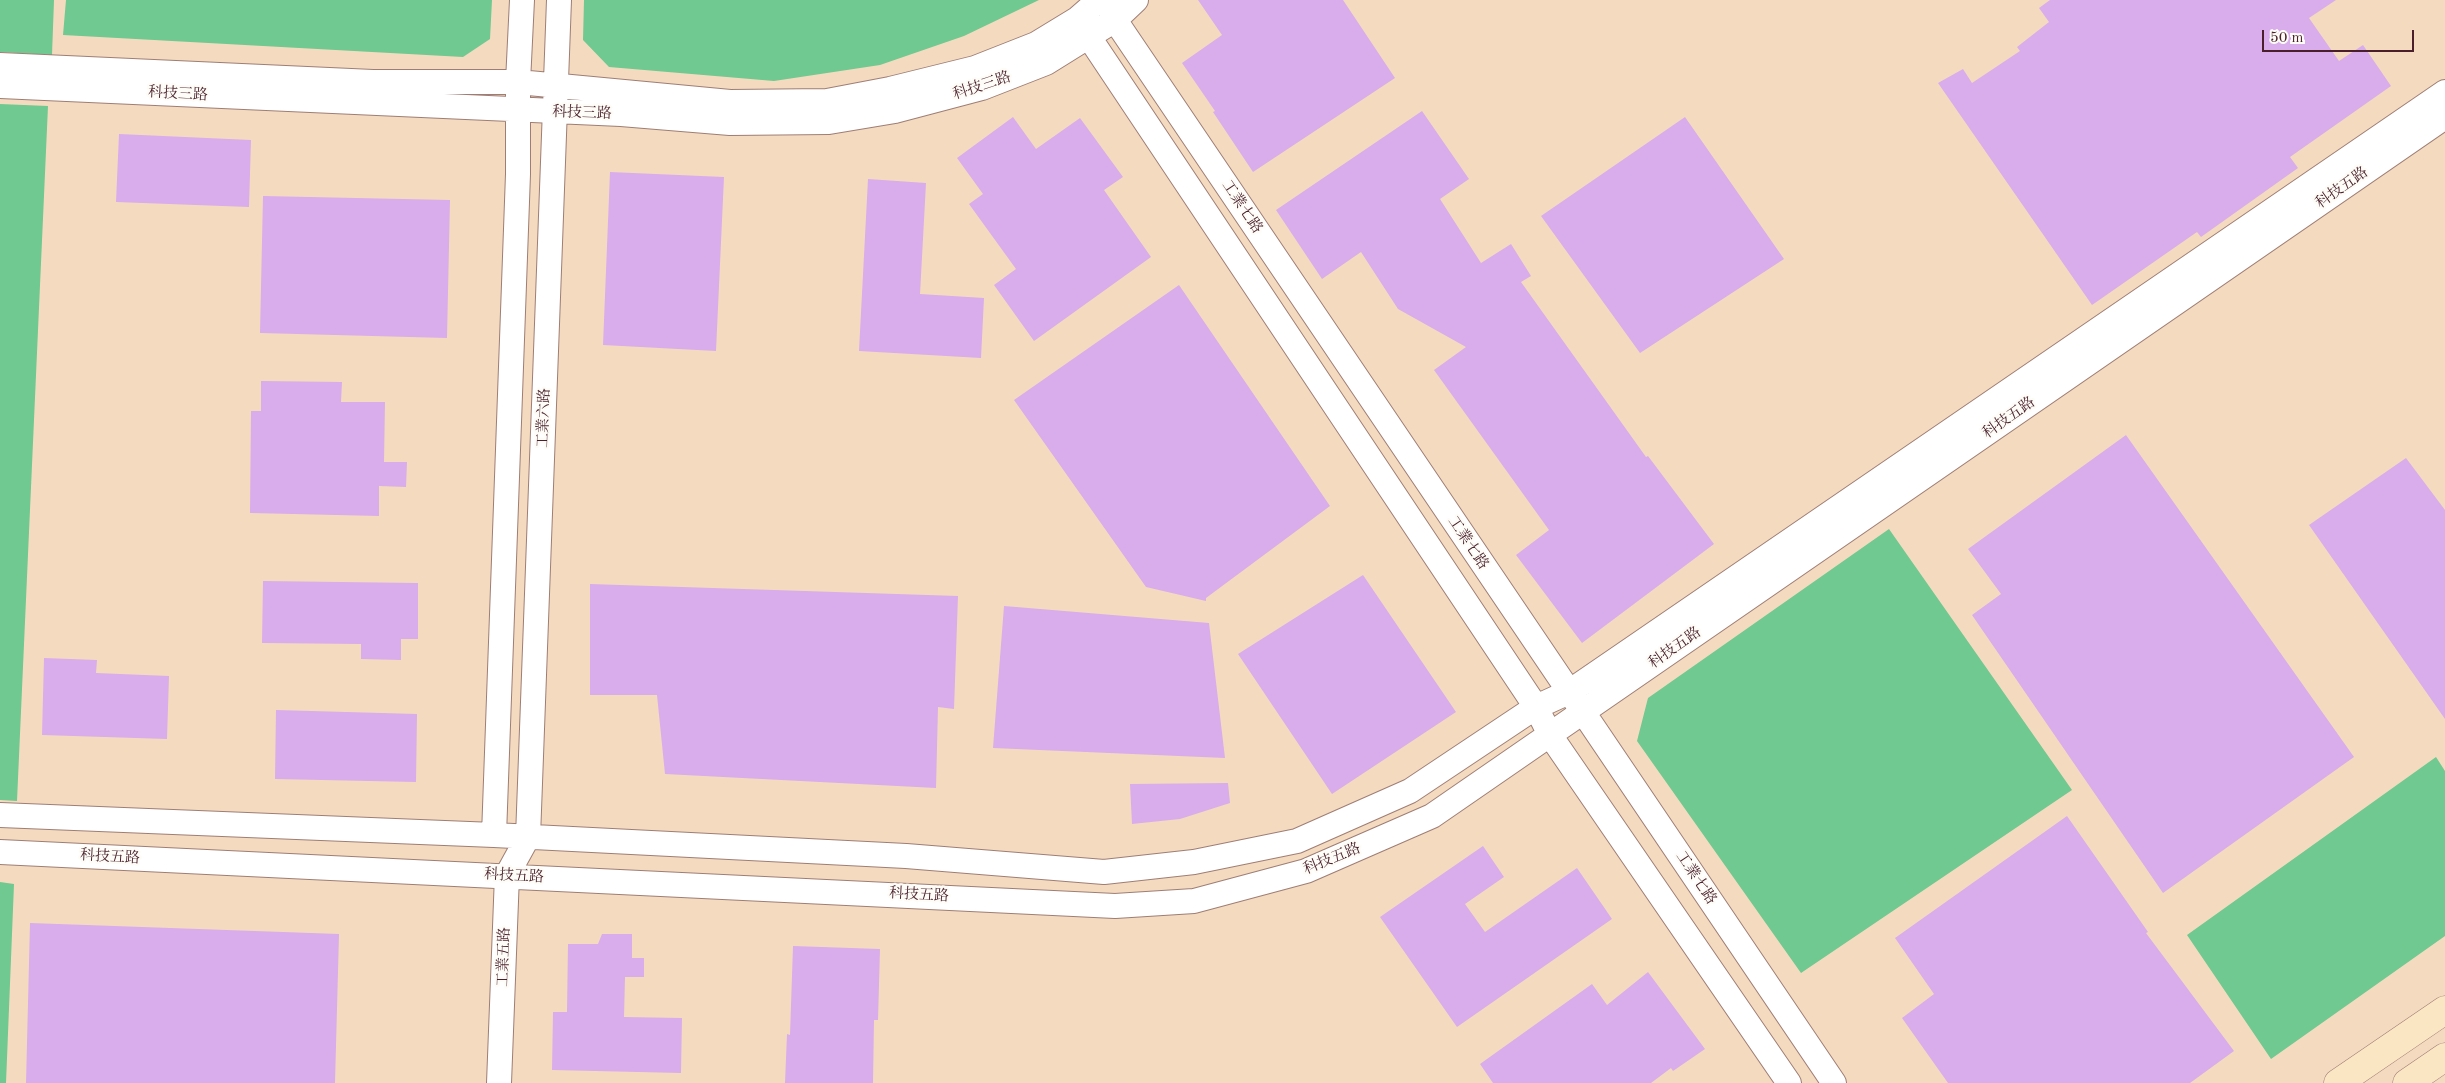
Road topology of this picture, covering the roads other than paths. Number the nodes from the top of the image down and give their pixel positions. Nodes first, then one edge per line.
1 (522, 0) edge
2 (559, 0) edge
3 (1099, 0) edge
4 (1136, 0) edge
5 (1112, 10) edge
6 (1083, 28) junction
7 (0, 65) edge
8 (518, 82) junction
9 (556, 85) junction
10 (0, 86) edge
11 (2445, 92) edge
12 (517, 109) junction
13 (555, 112) junction
14 (2445, 117) edge
15 (1569, 692) junction
16 (1536, 707) junction
17 (1584, 711) junction
18 (1550, 735) junction
19 (0, 815) edge
20 (494, 834) junction
21 (528, 836) junction
22 (0, 852) edge
23 (508, 875) junction
24 (2445, 1010) edge
25 (2445, 1057) edge
26 (499, 1083) edge
27 (1789, 1083) edge
28 (1834, 1083) edge
29 (2338, 1083) edge
30 (2407, 1083) edge

1 - 8 street
2 - 9 street, 工業六路
3 - 6 street, 科技三路
4 - 5 street, 科技三路
5 - 6 street, 科技三路
5 - 15 street, 工業七路
6 - 9 street, 科技三路
6 - 13 street, 科技三路
6 - 16 street
7 - 8 street, 科技三路
8 - 9 street, 科技三路
8 - 12 street
9 - 13 street, 工業六路
10 - 12 street, 科技三路
11 - 15 street, 科技五路
12 - 13 street, 科技三路
12 - 20 street
13 - 21 street, 工業六路
14 - 17 street, 科技五路
15 - 16 street, 科技五路
15 - 17 street, 工業七路
16 - 18 street
16 - 21 street, 科技五路
17 - 18 street, 科技五路
17 - 28 street, 工業七路
18 - 23 street, 科技五路
18 - 27 street
19 - 20 street, 科技五路
20 - 21 street, 科技五路
21 - 23 street, 工業五路
22 - 23 street, 科技五路
23 - 26 street, 工業五路
24 - 29 street
25 - 30 street

